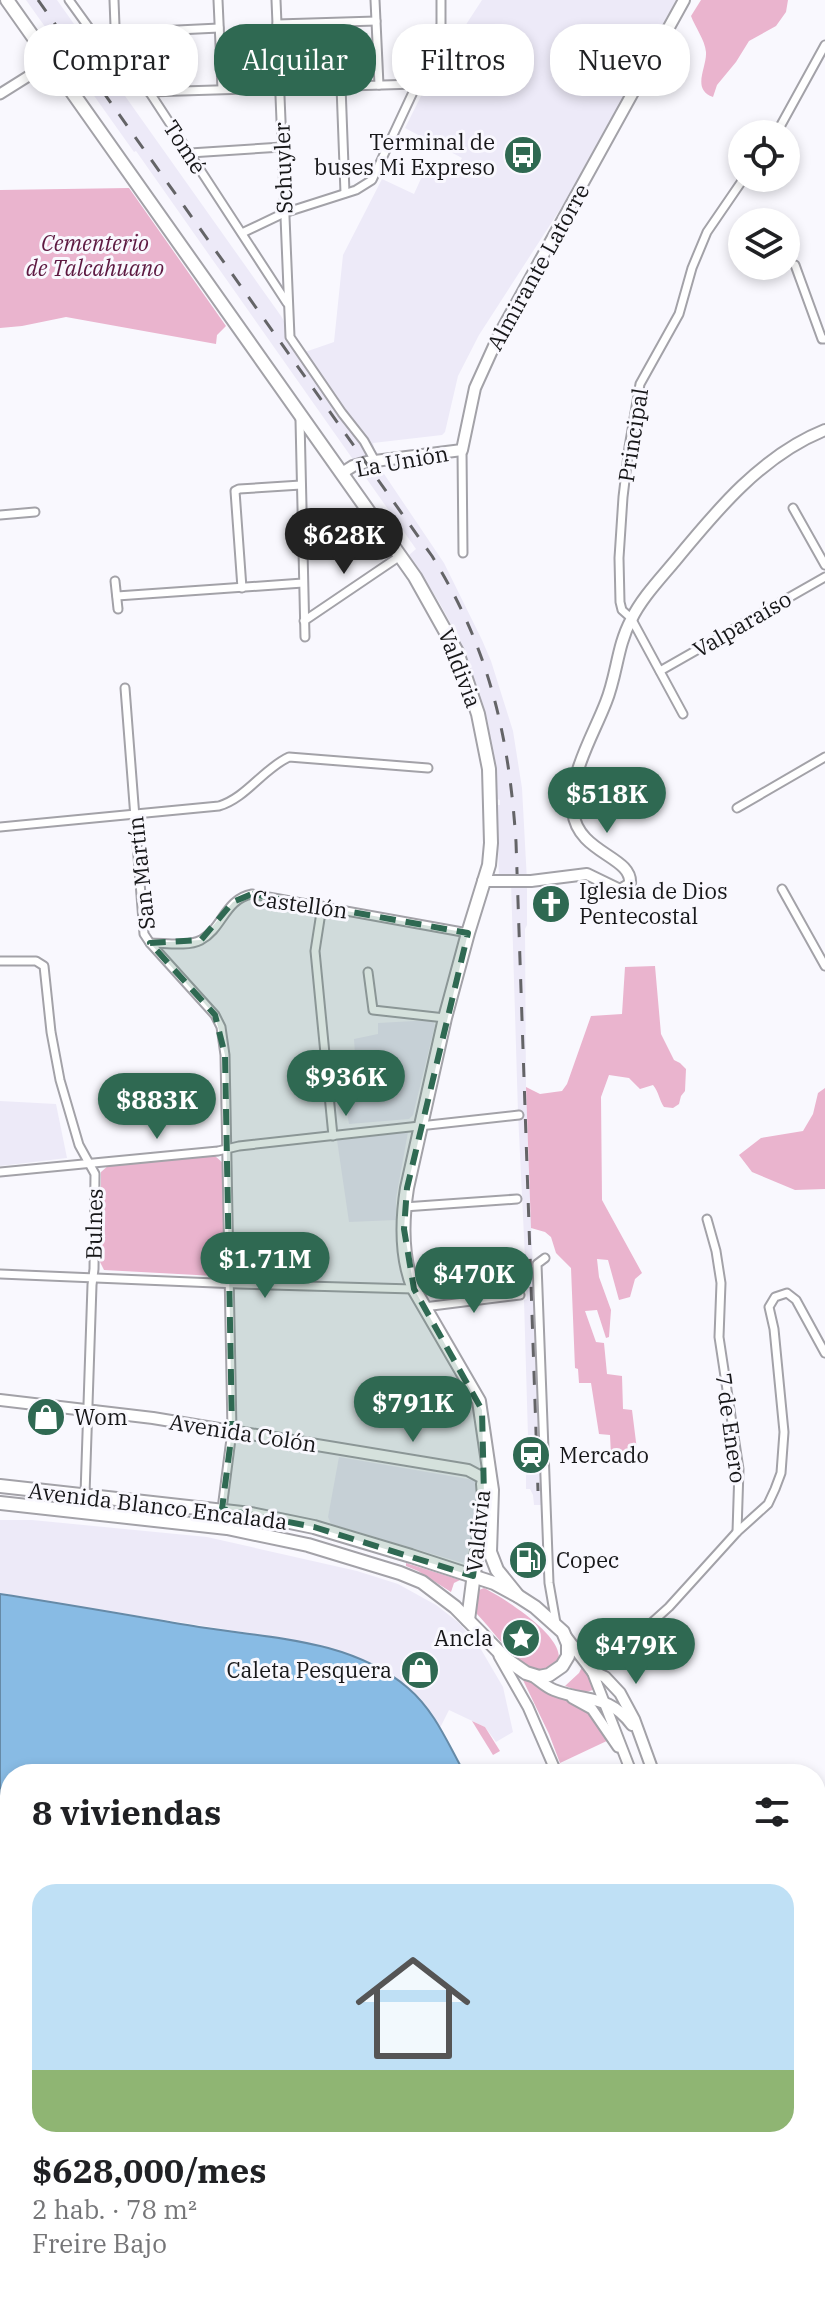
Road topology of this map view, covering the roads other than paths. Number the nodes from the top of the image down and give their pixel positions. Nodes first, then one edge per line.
1 (7, 0) edge
2 (69, 0) edge
3 (114, 0) edge
4 (218, 0) edge
5 (276, 0) edge
6 (375, 0) edge
7 (441, 0) edge
8 (684, 0) edge
9 (376, 21) junction
10 (24, 24) edge
11 (86, 24) edge
12 (115, 24) edge
13 (219, 24) edge
14 (277, 24) joint
15 (441, 24) edge
16 (825, 45) edge
17 (24, 79) edge
18 (376, 85) edge
19 (379, 85) junction
20 (392, 85) edge
21 (0, 94) edge
22 (75, 96) edge
23 (152, 96) edge
24 (279, 96) edge
25 (341, 96) edge
26 (411, 96) edge
27 (784, 120) edge
28 (282, 147) junction
29 (190, 153) junction
30 (734, 192) edge
31 (345, 193) junction
32 (284, 213) junction
33 (242, 233) junction
34 (800, 278) edge
35 (288, 305) junction
36 (824, 339) edge
37 (300, 413) junction
38 (825, 430) edge
39 (462, 450) junction
40 (375, 461) junction
41 (342, 473) junction
42 (301, 485) junction
43 (793, 508) dead end
44 (35, 512) dead end
45 (0, 515) edge
46 (463, 553) dead end
47 (400, 556) junction
48 (825, 565) edge
49 (825, 577) edge
50 (115, 581) dead end
51 (303, 583) junction
52 (242, 588) junction
53 (117, 596) junction
54 (118, 609) dead end
55 (631, 618) junction
56 (304, 621) junction
57 (305, 637) dead end
58 (660, 671) junction
59 (125, 688) dead end
60 (683, 714) dead end
61 (825, 757) edge
62 (428, 768) dead end
63 (737, 808) dead end
64 (134, 816) junction
65 (0, 827) edge
66 (483, 881) junction
67 (782, 889) dead end
68 (322, 906) junction
69 (468, 933) junction
70 (825, 942) edge
71 (150, 943) junction
72 (815, 947) junction
73 (0, 961) edge
74 (825, 966) edge
75 (368, 972) dead end
76 (445, 1018) junction
77 (519, 1115) dead end
78 (421, 1125) junction
79 (333, 1136) junction
80 (228, 1149) junction
81 (90, 1162) junction
82 (0, 1172) edge
83 (517, 1199) dead end
84 (404, 1207) junction
85 (707, 1219) dead end
86 (545, 1258) dead end
87 (0, 1274) edge
88 (93, 1277) junction
89 (229, 1283) junction
90 (414, 1289) junction
91 (520, 1295) dead end
92 (424, 1307) junction
93 (825, 1353) edge
94 (0, 1400) edge
95 (89, 1410) junction
96 (232, 1431) junction
97 (487, 1481) junction
98 (0, 1486) edge
99 (85, 1494) junction
100 (0, 1503) edge
101 (222, 1509) junction
102 (93, 1514) junction
103 (207, 1526) junction
104 (737, 1532) junction
105 (473, 1576) junction
106 (549, 1583) junction
107 (518, 1596) junction
108 (539, 1610) junction
109 (468, 1620) junction
110 (559, 1628) junction
111 (493, 1647) junction
112 (592, 1671) junction
113 (533, 1676) junction
114 (552, 1690) junction
115 (604, 1702) junction
116 (638, 1733) junction
117 (553, 1764) edge
118 (627, 1764) edge
119 (628, 1764) edge
120 (650, 1764) edge

1 - 10 main road, Valdivia
2 - 11 street, Tomé
3 - 12 street
4 - 13 street
5 - 14 street, Schuyler
6 - 9 street
7 - 15 street
8 - 39 main road, Almirante Latorre
9 - 14 street
9 - 19 street
16 - 27 street
17 - 21 street
18 - 19 street
19 - 20 street
22 - 37 main road, Valdivia
23 - 29 street, Tomé
24 - 28 street, Schuyler
25 - 31 street
26 - 31 street
28 - 29 street
28 - 32 street, Schuyler
29 - 33 street, Tomé
30 - 55 street, Principal
31 - 32 street
32 - 33 street
32 - 35 street, Schuyler
33 - 35 street, Tomé
34 - 36 street
35 - 40 street, Schuyler
37 - 41 main road, Valdivia
37 - 42 street
38 - 55 main road
39 - 40 main road, La Unión
39 - 46 street, Almirante Latorre
40 - 41 main road, La Unión
41 - 47 main road, Valdivia
42 - 51 street
42 - 52 street
43 - 48 street
44 - 45 street
47 - 56 street
47 - 66 main road, Valdivia
49 - 58 street, Valparaíso
50 - 53 street
51 - 52 street
51 - 56 street
52 - 53 street
53 - 54 street
55 - 58 street, Principal
55 - 66 main road, bridge
56 - 57 street
58 - 60 street, Principal
59 - 64 street, San Martín
61 - 63 street
62 - 64 street
64 - 65 street
64 - 71 street, San Martín
66 - 69 main road, Valdivia
67 - 72 street
68 - 69 street, Castellón
68 - 71 street, Castellón
68 - 79 street
69 - 76 main road, Valdivia
70 - 72 street
71 - 80 street, San Martín
72 - 74 street
73 - 81 street, Bulnes
75 - 76 street
76 - 78 main road, Valdivia
77 - 78 street
78 - 79 street
78 - 84 main road, Valdivia
79 - 80 street
80 - 81 street
80 - 89 street, San Martín
81 - 82 street
81 - 88 street, Bulnes
83 - 84 street
84 - 90 main road, Valdivia
85 - 104 street, 7 de Enero
86 - 106 street
87 - 88 street
88 - 89 street
88 - 95 street, Bulnes
89 - 90 street
89 - 96 street, San Martín
90 - 92 main road, Valdivia
91 - 92 street
92 - 97 main road, Valdivia
93 - 104 street
94 - 95 main road, Avenida Colón
95 - 96 main road, Avenida Colón
95 - 99 street, Bulnes
96 - 97 main road, Avenida Colón
96 - 101 street, San Martín
97 - 105 main road, Valdivia
97 - 107 main road, Valdivia
98 - 99 main road, Avenida Blanco Encalada
99 - 101 main road, Avenida Blanco Encalada
99 - 102 main road
100 - 102 main road, Avenida Blanco Encalada
101 - 103 main road
101 - 105 main road, Avenida Blanco Encalada
102 - 103 main road, Avenida Blanco Encalada
103 - 109 main road, Avenida Blanco Encalada
104 - 112 street
105 - 107 main road, Avenida Blanco Encalada
105 - 109 main road, Valdivia
106 - 108 street
106 - 110 street
107 - 108 main road, Avenida Blanco Encalada
108 - 110 main road, Avenida Blanco Encalada
109 - 111 main road, Avenida Blanco Encalada
110 - 112 main road, Avenida Blanco Encalada
110 - 113 main road
111 - 113 main road, Avenida Blanco Encalada
111 - 117 street
112 - 115 street, Avenida Blanco Encalada
112 - 116 main road
113 - 114 main road, Avenida Blanco Encalada
114 - 115 main road, Avenida Blanco Encalada
114 - 118 street
115 - 116 main road
115 - 119 street
116 - 120 main road

